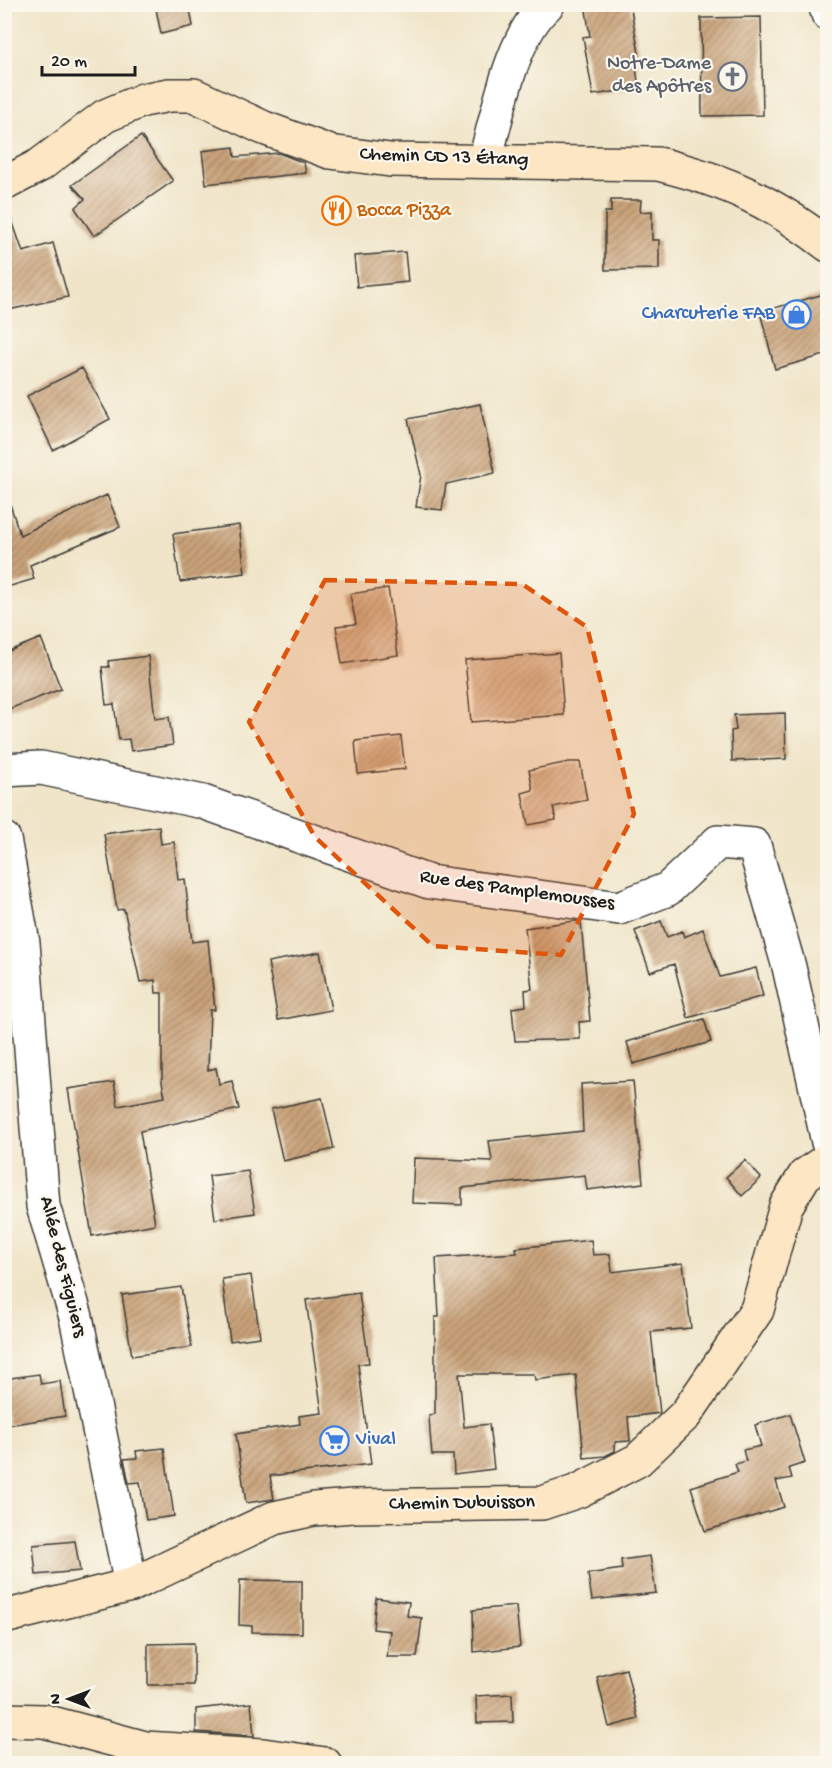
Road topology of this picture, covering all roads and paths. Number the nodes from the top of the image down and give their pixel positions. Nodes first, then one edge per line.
1 (548, 4) edge
2 (825, 4) edge
3 (828, 14) edge
4 (485, 160) junction
5 (4, 184) edge
6 (828, 246) edge
7 (4, 770) edge
8 (4, 839) edge
9 (828, 1142) edge
10 (828, 1159) edge
11 (131, 1585) junction
12 (4, 1617) edge
13 (4, 1720) edge
14 (325, 1764) edge

1 - 4 street
2 - 3 street
4 - 5 main road, Chemin CD 13 Étang
4 - 6 main road, Chemin CD 13 Étang
7 - 9 street, Rue des Pamplemousses
8 - 11 street, Allée des Figuiers
10 - 11 main road, Chemin Dubuisson
11 - 12 main road, Chemin Dubuisson
13 - 14 main road

